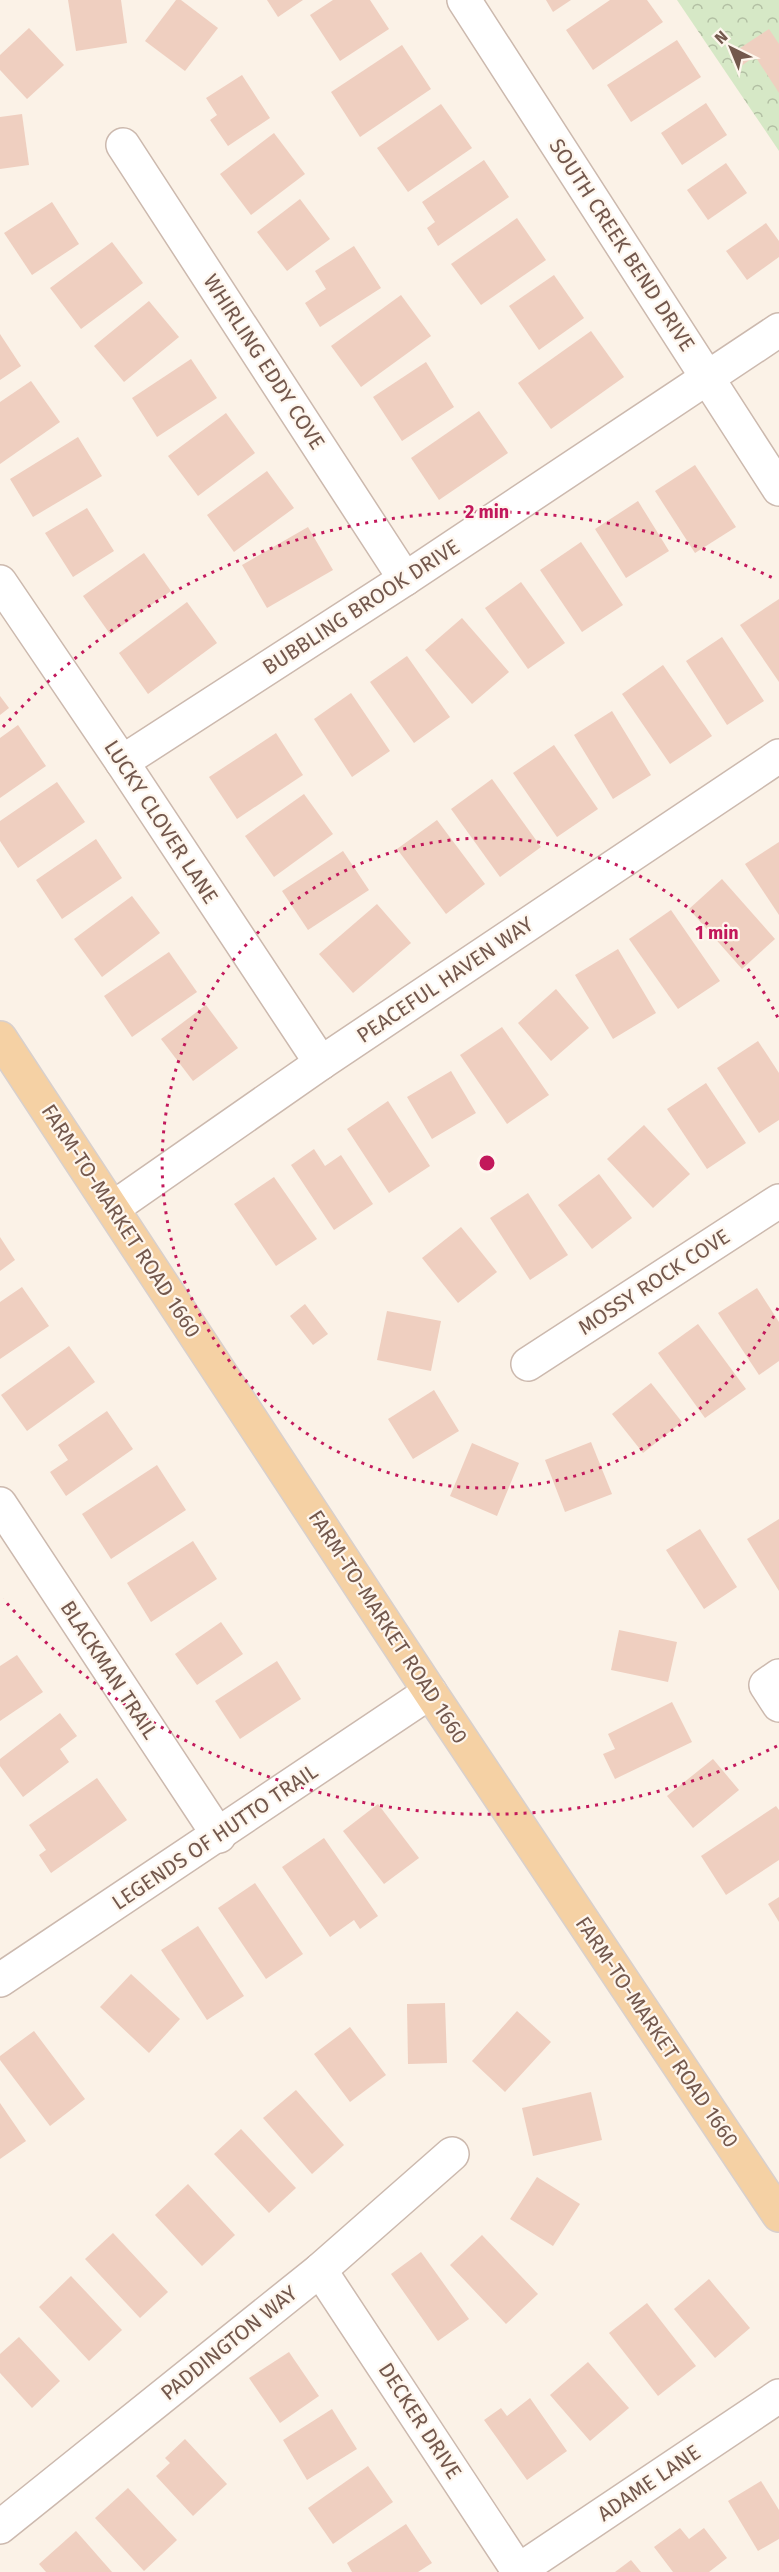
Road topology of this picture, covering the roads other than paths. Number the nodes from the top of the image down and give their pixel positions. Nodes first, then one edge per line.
1 (464, 0) edge
2 (123, 145) dead end
3 (779, 330) edge
4 (707, 378) junction
5 (779, 489) edge
6 (405, 579) junction
7 (0, 582) edge
8 (779, 756) edge
9 (122, 762) junction
10 (0, 1038) edge
11 (321, 1063) junction
12 (779, 1200) edge
13 (113, 1208) junction
14 (528, 1364) dead end
15 (0, 1504) edge
16 (430, 1692) junction
17 (219, 1836) junction
18 (0, 1980) edge
19 (452, 2154) dead end
20 (779, 2215) edge
21 (320, 2270) junction
22 (779, 2396) edge
23 (0, 2526) edge
24 (518, 2572) edge

1 - 4 street, SOUTH CREEK BEND DRIVE
2 - 6 street, WHIRLING EDDY COVE
3 - 4 street, BUBBLING BROOK DRIVE
4 - 5 street, SOUTH CREEK BEND DRIVE
4 - 6 street, BUBBLING BROOK DRIVE
6 - 9 street, BUBBLING BROOK DRIVE
7 - 9 street, LUCKY CLOVER LANE
8 - 11 street, PEACEFUL HAVEN WAY
9 - 11 street, LUCKY CLOVER LANE
10 - 13 main road, FARM-TO-MARKET ROAD 1660
11 - 13 street, PEACEFUL HAVEN WAY
12 - 14 street, MOSSY ROCK COVE
13 - 16 main road, FARM-TO-MARKET ROAD 1660
15 - 17 street, BLACKMAN TRAIL
16 - 17 street, LEGENDS OF HUTTO TRAIL
16 - 20 main road, FARM-TO-MARKET ROAD 1660
17 - 18 street, LEGENDS OF HUTTO TRAIL
19 - 21 street, PADDINGTON WAY
21 - 23 street, PADDINGTON WAY
21 - 24 street, DECKER DRIVE
22 - 24 street, ADAME LANE

